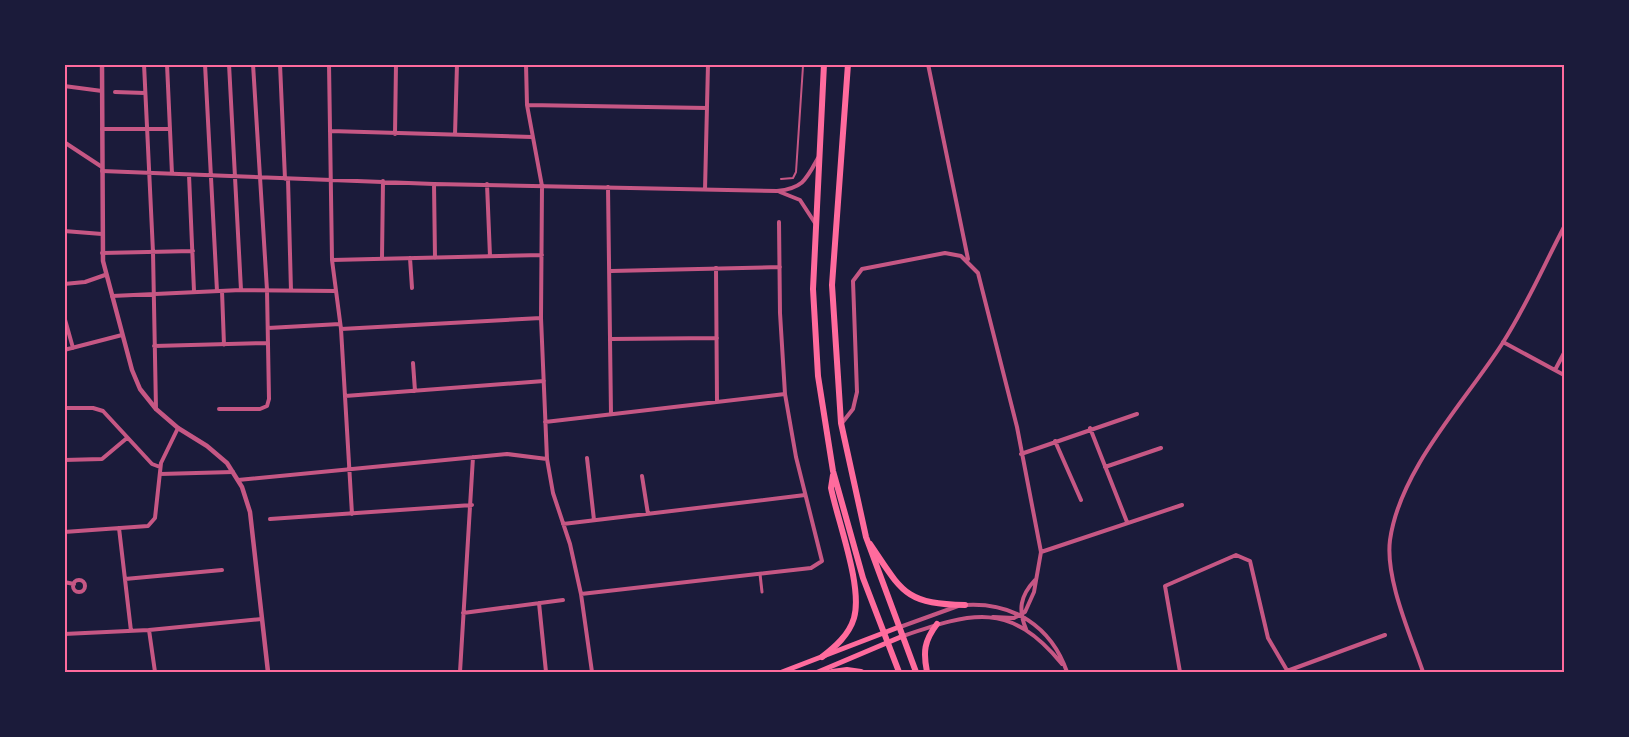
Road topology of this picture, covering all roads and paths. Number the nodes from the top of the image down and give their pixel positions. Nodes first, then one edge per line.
1 (102, 64) edge
2 (144, 64) edge
3 (167, 64) edge
4 (205, 64) edge
5 (229, 64) edge
6 (253, 64) edge
7 (280, 64) edge
8 (329, 64) edge
9 (396, 64) edge
10 (457, 64) edge
11 (526, 64) edge
12 (708, 64) edge
13 (765, 64) edge
14 (824, 64) edge
15 (848, 64) edge
16 (928, 64) edge
17 (803, 65) edge
18 (64, 86) edge
19 (102, 91) junction
20 (115, 93) dead end
21 (145, 93) junction
22 (527, 105) junction
23 (707, 108) junction
24 (102, 129) junction
25 (170, 129) junction
26 (146, 130) junction
27 (330, 131) junction
28 (395, 134) junction
29 (455, 135) junction
30 (532, 137) junction
31 (64, 142) edge
32 (819, 155) junction
33 (102, 169) junction
34 (149, 173) junction
35 (172, 174) junction
36 (189, 175) junction
37 (212, 176) junction
38 (234, 177) junction
39 (259, 178) junction
40 (286, 179) junction
41 (781, 179) dead end
42 (330, 180) junction
43 (383, 181) junction
44 (434, 184) junction
45 (487, 184) junction
46 (542, 186) junction
47 (608, 187) junction
48 (705, 190) junction
49 (777, 191) junction
50 (779, 222) dead end
51 (816, 224) junction
52 (1564, 227) edge
53 (64, 231) edge
54 (102, 234) junction
55 (193, 250) junction
56 (153, 252) junction
57 (102, 253) junction
58 (542, 255) junction
59 (490, 256) junction
60 (382, 258) junction
61 (410, 258) junction
62 (435, 258) junction
63 (332, 260) junction
64 (968, 260) junction
65 (780, 267) junction
66 (716, 268) junction
67 (610, 271) junction
68 (105, 275) junction
69 (64, 284) edge
70 (412, 288) dead end
71 (241, 290) junction
72 (267, 290) junction
73 (194, 291) junction
74 (217, 291) junction
75 (222, 291) junction
76 (291, 291) junction
77 (336, 291) junction
78 (154, 293) junction
79 (111, 296) junction
80 (64, 316) edge
81 (541, 318) junction
82 (340, 326) junction
83 (268, 328) junction
84 (122, 335) junction
85 (717, 338) junction
86 (611, 339) junction
87 (1503, 342) junction
88 (268, 344) junction
89 (224, 345) junction
90 (154, 346) junction
91 (73, 348) junction
92 (64, 350) edge
93 (1564, 353) edge
94 (413, 363) dead end
95 (1555, 370) junction
96 (1564, 375) edge
97 (544, 381) junction
98 (415, 392) junction
99 (785, 394) junction
100 (345, 396) junction
101 (717, 402) junction
102 (64, 408) edge
103 (219, 409) dead end
104 (156, 410) junction
105 (610, 414) junction
106 (1137, 414) dead end
107 (545, 422) junction
108 (842, 423) junction
109 (178, 428) junction
110 (1090, 428) junction
111 (127, 438) junction
112 (1055, 441) junction
113 (1161, 448) dead end
114 (1021, 454) junction
115 (473, 457) junction
116 (587, 458) dead end
117 (547, 459) junction
118 (64, 460) edge
119 (160, 467) junction
120 (1105, 467) junction
121 (350, 468) junction
122 (833, 471) junction
123 (233, 472) junction
124 (160, 474) junction
125 (642, 476) dead end
126 (238, 480) junction
127 (806, 495) junction
128 (1081, 500) dead end
129 (472, 505) junction
130 (1182, 505) dead end
131 (352, 514) junction
132 (648, 514) junction
133 (270, 519) dead end
134 (594, 520) junction
135 (1127, 522) junction
136 (562, 524) junction
137 (119, 528) junction
138 (64, 532) edge
139 (866, 537) junction
140 (1041, 552) junction
141 (222, 570) dead end
142 (760, 574) junction
143 (125, 579) junction
144 (64, 582) edge
145 (74, 584) dead end
146 (762, 592) dead end
147 (580, 594) junction
148 (563, 600) dead end
149 (539, 603) junction
150 (965, 604) junction
151 (463, 613) junction
152 (1020, 615) junction
153 (993, 617) junction
154 (262, 619) junction
155 (937, 624) junction
156 (899, 627) junction
157 (1026, 629) junction
158 (149, 630) junction
159 (131, 631) junction
160 (64, 634) edge
161 (885, 635) junction
162 (1385, 635) dead end
163 (903, 636) junction
164 (889, 644) junction
165 (822, 657) junction
166 (1066, 670) edge
167 (155, 672) edge
168 (268, 672) edge
169 (459, 672) edge
170 (546, 672) edge
171 (592, 672) edge
172 (782, 672) edge
173 (818, 672) edge
174 (831, 672) edge
175 (861, 672) edge
176 (899, 672) edge
177 (916, 672) edge
178 (927, 672) edge
179 (1180, 672) edge
180 (1288, 672) edge
181 (1423, 672) edge

1 - 19 street
2 - 21 street
3 - 25 street
4 - 37 street
5 - 38 street
6 - 39 street
7 - 40 street
8 - 27 street
9 - 28 street
10 - 29 street
11 - 22 street
12 - 23 street
13 - 17 street
14 - 32 main road
15 - 108 main road
16 - 64 street
17 - 41 lane
18 - 19 street
19 - 24 street
20 - 21 street
21 - 26 street
22 - 23 street
22 - 30 street
23 - 48 street
24 - 26 street
24 - 33 street
25 - 26 street
25 - 35 street
26 - 34 street
27 - 28 street
27 - 42 street
28 - 29 street
29 - 30 street
30 - 46 street
31 - 33 street
32 - 49 street
32 - 51 main road
33 - 34 street
33 - 54 street
34 - 35 street
34 - 56 street
35 - 36 street
36 - 37 street
36 - 55 street
37 - 38 street
37 - 74 street
38 - 39 street
38 - 71 street
39 - 40 street
39 - 72 street
40 - 42 street
40 - 76 street
42 - 43 street
42 - 63 street
43 - 44 street
43 - 60 street
44 - 45 street
44 - 62 street
45 - 46 street
45 - 59 street
46 - 47 street
46 - 58 street
47 - 48 street
47 - 67 street
48 - 49 street
49 - 51 street
50 - 65 street
51 - 122 main road
52 - 87 street
53 - 54 street
54 - 57 street
55 - 56 street
55 - 73 street
56 - 57 street
56 - 78 street
57 - 68 street
58 - 59 street
58 - 81 street
59 - 62 street
60 - 61 street
60 - 63 street
61 - 62 street
61 - 70 street
63 - 77 street
64 - 108 street
64 - 114 street
65 - 66 street
65 - 99 street
66 - 67 street
66 - 85 street
67 - 86 street
68 - 69 street
68 - 79 street
71 - 72 street
71 - 75 street
72 - 76 street
72 - 83 street
73 - 74 street
73 - 78 street
74 - 75 street
75 - 89 street
76 - 77 street
77 - 82 street
78 - 79 street
78 - 90 street
79 - 84 street
80 - 91 street
81 - 82 street
81 - 97 street
82 - 83 street
82 - 100 street
83 - 88 street
84 - 91 street
84 - 104 street
85 - 86 street
85 - 101 street
86 - 105 street
87 - 95 street
87 - 181 street
88 - 89 street
88 - 103 street
89 - 90 street
90 - 104 street
91 - 92 street
93 - 95 street
94 - 98 street
95 - 96 street
97 - 98 street
97 - 107 street
98 - 100 street
99 - 101 street
99 - 127 street
100 - 121 street
101 - 105 street
102 - 111 street
104 - 109 street
105 - 107 street
106 - 110 street
107 - 117 street
108 - 139 main road
109 - 119 street
109 - 123 street
110 - 112 street
110 - 120 street
111 - 118 street
111 - 119 street
112 - 114 street
112 - 128 street
113 - 120 street
114 - 140 street
115 - 117 street
115 - 121 street
115 - 129 street
116 - 134 street
117 - 136 street
119 - 124 street
120 - 135 street
121 - 126 street
121 - 131 street
122 - 161 main road
122 - 165 main road
123 - 124 street
123 - 126 street
124 - 137 street
125 - 132 street
126 - 154 street
127 - 132 street
127 - 142 street
129 - 131 street
129 - 151 street
130 - 135 street
131 - 133 street
132 - 134 street
134 - 136 street
135 - 140 street
136 - 147 street
137 - 138 street
137 - 143 street
139 - 150 main road
139 - 156 main road
140 - 152 street
141 - 143 street
142 - 146 street
142 - 147 street
143 - 159 street
144 - 145 street
147 - 171 street
148 - 149 street
149 - 151 street
149 - 170 street
150 - 152 street
150 - 156 street
151 - 169 street
152 - 153 street
152 - 157 street
152 - 166 street
153 - 155 street
153 - 157 street
154 - 158 street
154 - 168 street
155 - 163 street
155 - 178 main road
156 - 161 main road
156 - 163 main road
157 - 166 street
158 - 159 street
158 - 167 street
159 - 160 street
161 - 164 main road
161 - 165 main road
162 - 180 street
163 - 164 main road
163 - 177 main road
164 - 173 main road
164 - 176 main road
165 - 172 main road
174 - 175 main road
179 - 180 street

